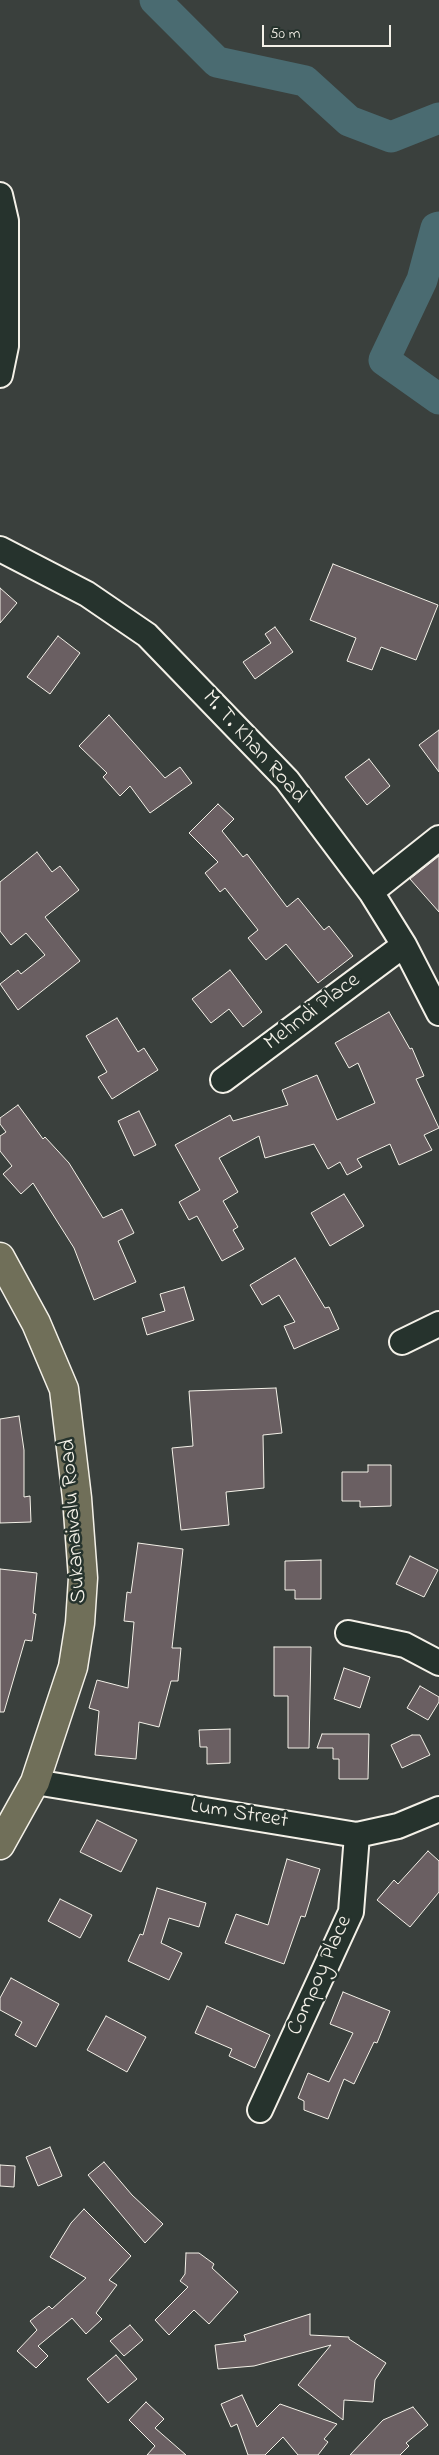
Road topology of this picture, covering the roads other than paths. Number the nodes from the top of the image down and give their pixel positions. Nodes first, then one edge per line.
1 (0, 195) edge
2 (0, 375) edge
3 (0, 550) edge
4 (439, 838) edge
5 (371, 892) junction
6 (404, 945) junction
7 (439, 1013) edge
8 (222, 1080) dead end
9 (0, 1257) edge
10 (439, 1324) edge
11 (402, 1342) dead end
12 (348, 1633) dead end
13 (439, 1663) edge
14 (35, 1782) junction
15 (439, 1809) edge
16 (357, 1835) junction
17 (0, 1845) edge
18 (260, 2110) dead end

1 - 2 street
3 - 5 street, M. T. Khan Road
4 - 5 street
5 - 6 street, M. T. Khan Road
6 - 7 street, M. T. Khan Road
6 - 8 street, Mehndi Place
9 - 14 main road, Sukanaivalu Road
10 - 11 street
12 - 13 street
14 - 16 street, Lum Street
14 - 17 main road, Sukanaivalu Road
15 - 16 street, Lum Street
16 - 18 street, Compoy Place

